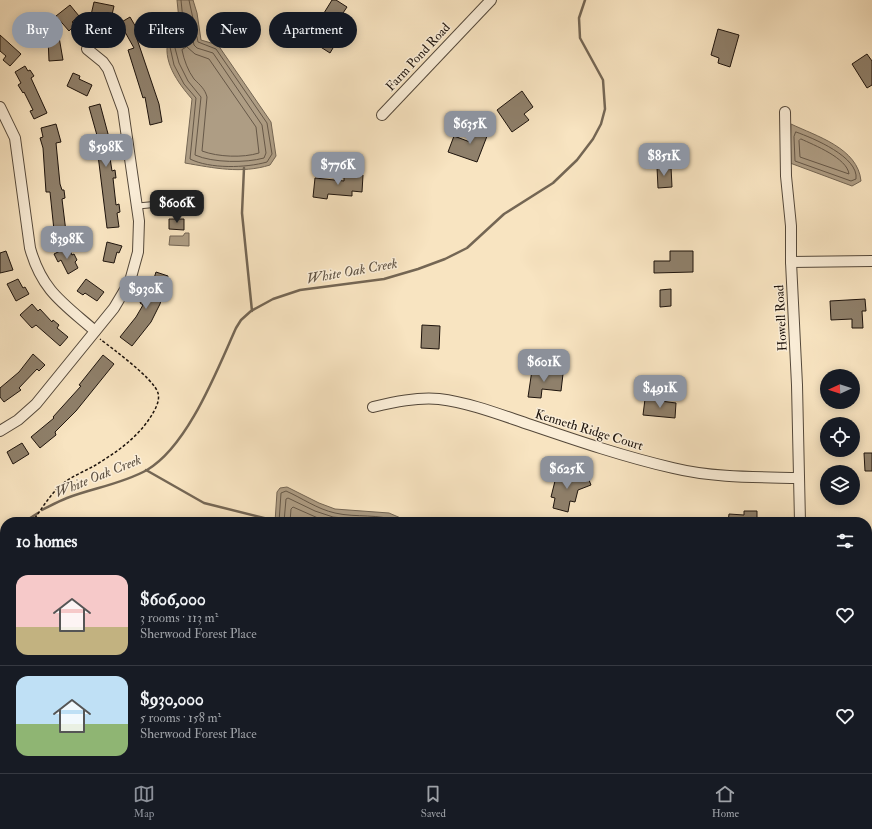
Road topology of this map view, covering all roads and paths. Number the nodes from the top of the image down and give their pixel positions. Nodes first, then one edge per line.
1 (491, 0) edge
2 (87, 49) dead end
3 (0, 107) edge
4 (784, 112) dead end
5 (382, 116) dead end
6 (138, 206) junction
7 (194, 206) dead end
8 (872, 261) edge
9 (791, 262) junction
10 (95, 331) junction
11 (373, 407) dead end
12 (0, 431) edge
13 (799, 478) junction
14 (36, 517) edge
15 (800, 517) edge

1 - 5 street, Farm Pond Road
2 - 6 street
3 - 10 street
4 - 9 street, Howell Road
6 - 7 lane
6 - 10 street
8 - 9 street
9 - 13 street, Howell Road
10 - 12 street
10 - 14 path
11 - 13 street, Kenneth Ridge Court
13 - 15 street, Howell Road

